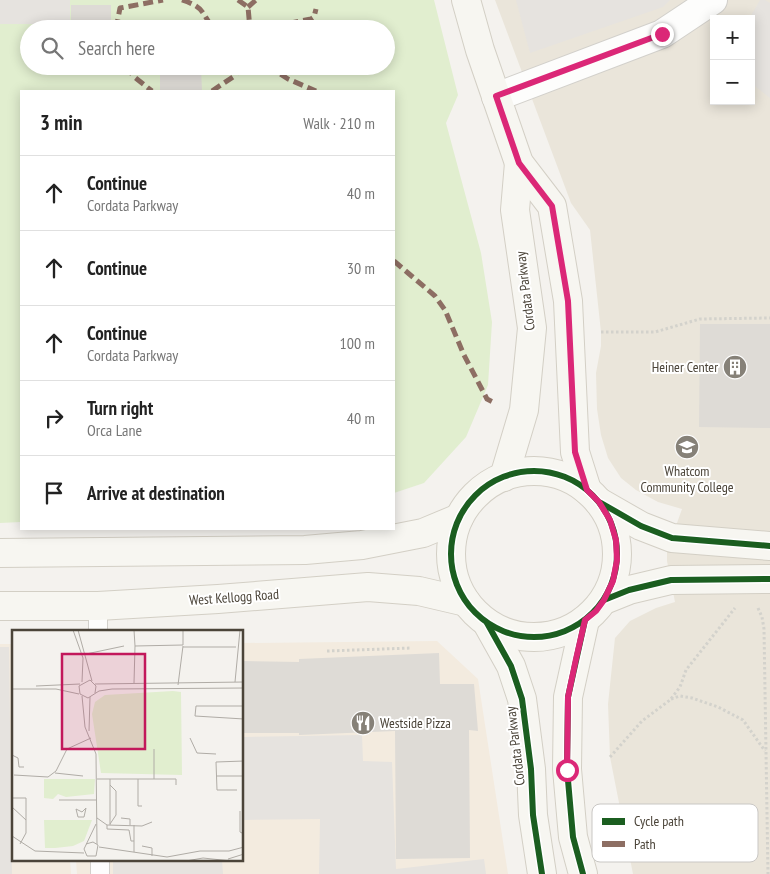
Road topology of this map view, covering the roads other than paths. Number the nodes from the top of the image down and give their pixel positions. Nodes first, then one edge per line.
1 (466, 0) edge
2 (713, 0) edge
3 (496, 96) junction
4 (519, 163) junction
5 (504, 477) junction
6 (593, 496) junction
7 (459, 518) junction
8 (770, 546) edge
9 (0, 553) edge
10 (770, 578) edge
11 (604, 600) junction
12 (466, 602) junction
13 (0, 606) edge
14 (98, 619) edge
15 (585, 620) junction
16 (487, 623) junction
17 (542, 874) edge
18 (584, 874) edge

1 - 3 street, Cordata Parkway
2 - 3 street
3 - 4 street, Cordata Parkway
4 - 5 street, Cordata Parkway
4 - 6 street, Cordata Parkway
5 - 6 street
5 - 7 street
6 - 8 street
6 - 11 street
7 - 9 street
7 - 12 street
10 - 11 street
11 - 15 street
12 - 14 street, West Kellogg Road
12 - 16 street
13 - 14 street, West Kellogg Road
15 - 16 street
15 - 18 street
16 - 17 street, Cordata Parkway

